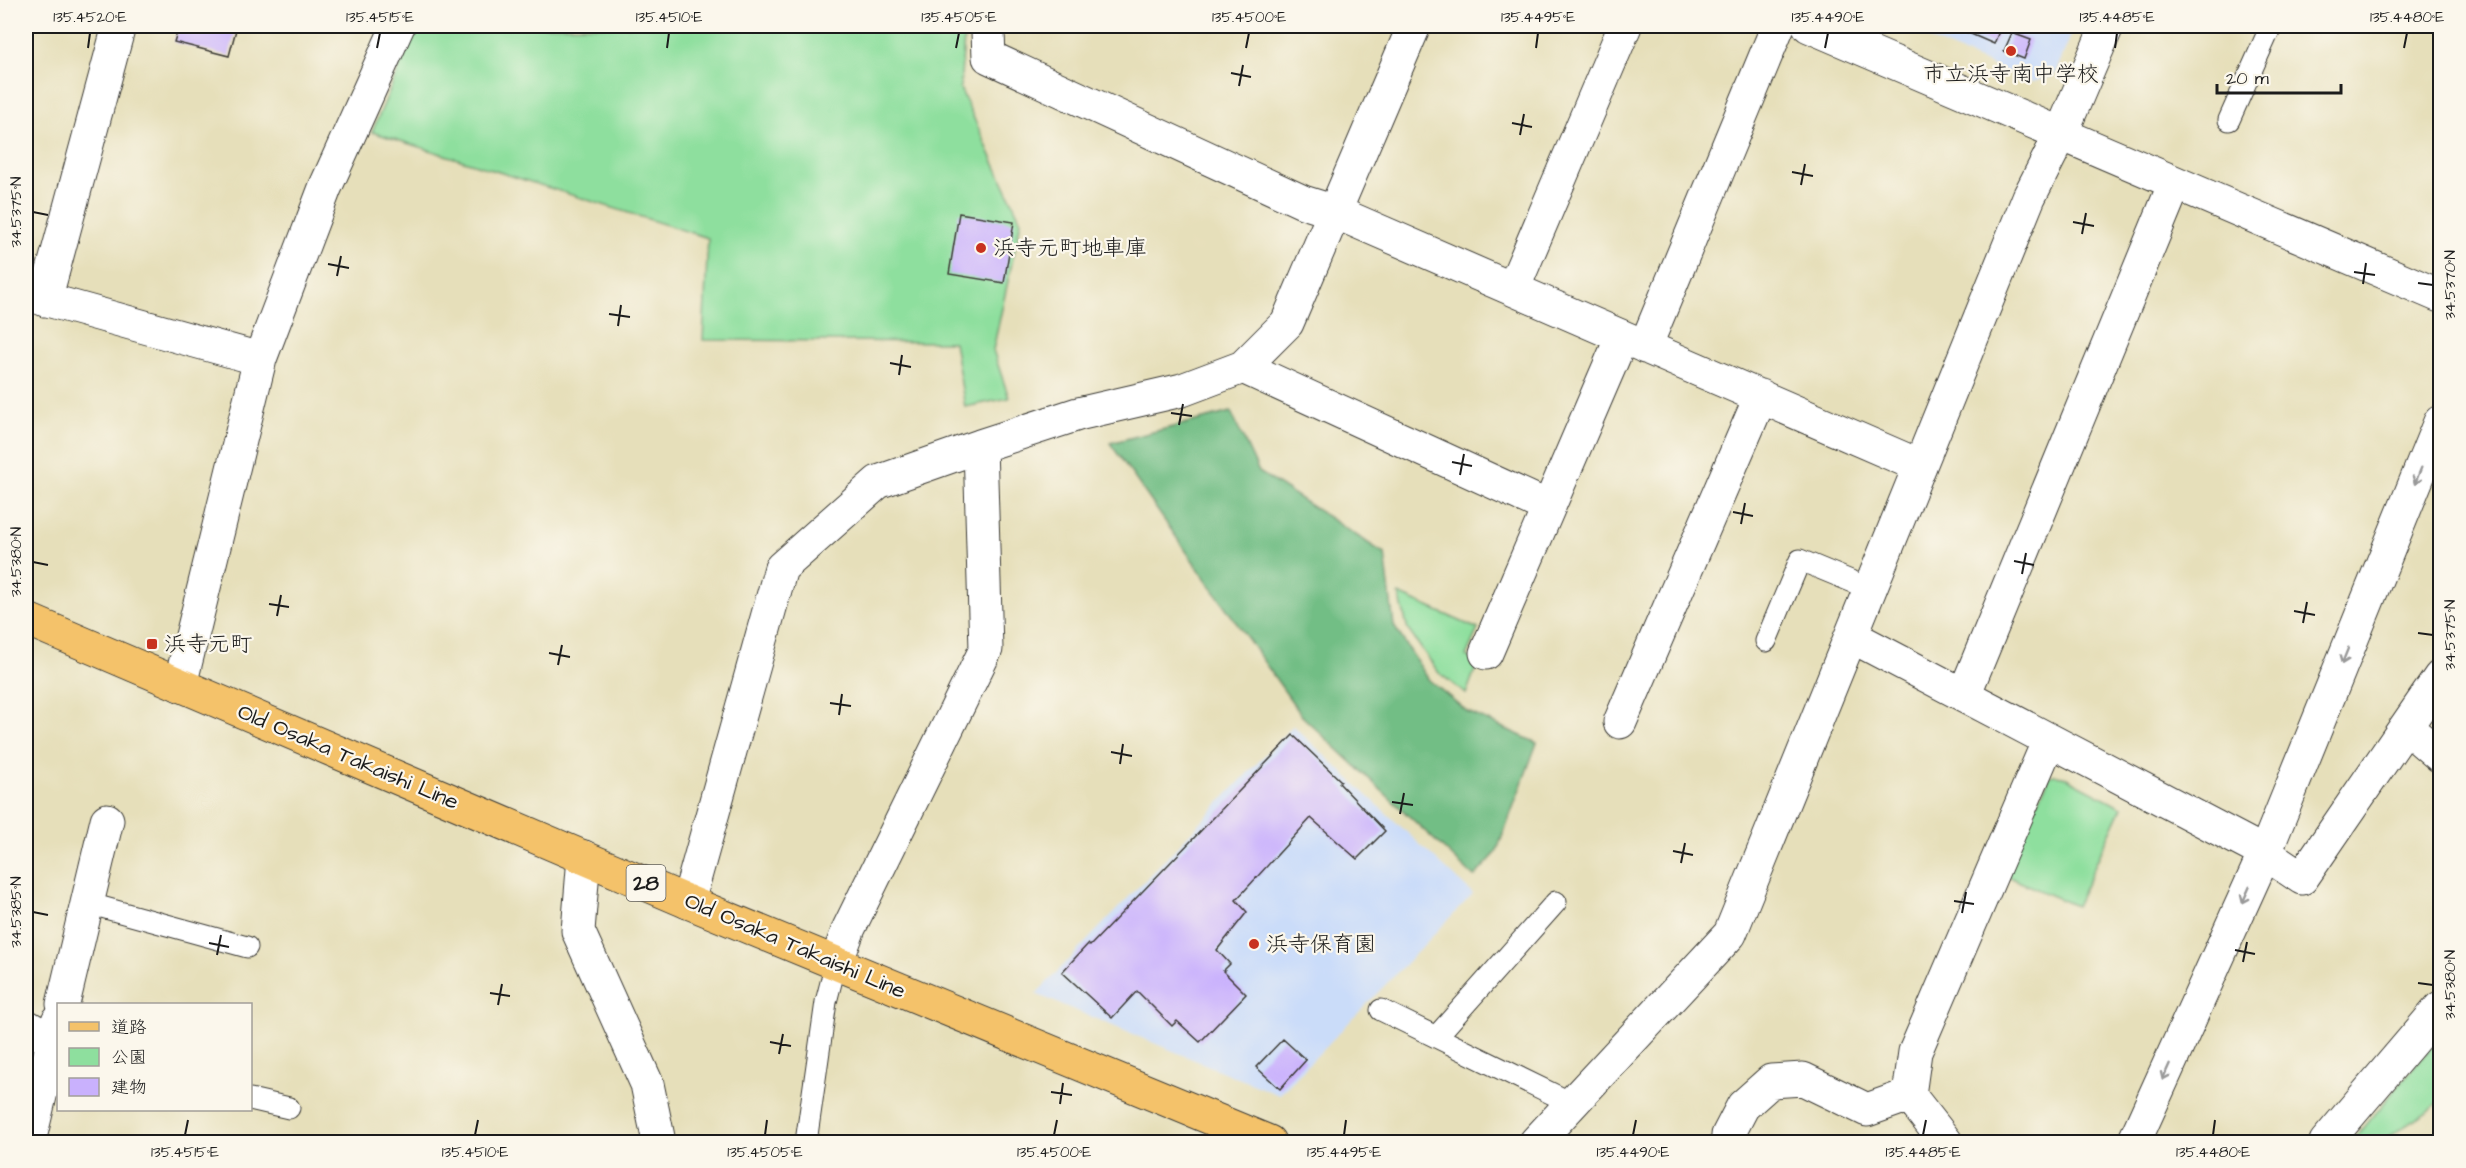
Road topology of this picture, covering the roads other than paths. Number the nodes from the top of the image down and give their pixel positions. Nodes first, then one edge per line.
1 (119, 26) edge
2 (398, 26) edge
3 (990, 26) edge
4 (1414, 26) edge
5 (1625, 26) edge
6 (1778, 26) edge
7 (1809, 26) edge
8 (2107, 26) edge
9 (2271, 26) edge
10 (2229, 120) dead end
11 (2061, 134) junction
12 (2175, 183) junction
13 (1335, 212) junction
14 (1513, 289) junction
15 (2440, 296) edge
16 (35, 297) edge
17 (1633, 342) junction
18 (260, 359) junction
19 (1243, 367) junction
20 (1761, 396) junction
21 (2440, 422) edge
22 (980, 446) junction
23 (1920, 466) junction
24 (1548, 507) junction
25 (1870, 589) junction
26 (26, 619) edge
27 (1851, 636) junction
28 (1766, 641) dead end
29 (1486, 653) dead end
30 (2440, 677) edge
31 (180, 685) junction
32 (1964, 695) junction
33 (1620, 722) dead end
34 (2406, 727) junction
35 (2049, 740) junction
36 (2440, 756) edge
37 (107, 820) dead end
38 (2265, 853) junction
39 (584, 857) junction
40 (688, 902) junction
41 (1556, 902) dead end
42 (87, 903) junction
43 (247, 947) dead end
44 (836, 963) junction
45 (63, 1003) edge
46 (2440, 1008) edge
47 (1381, 1010) dead end
48 (26, 1026) edge
49 (1436, 1037) junction
50 (56, 1041) edge
51 (1909, 1095) junction
52 (252, 1099) edge
53 (1571, 1103) junction
54 (289, 1108) dead end
55 (29, 1143) edge
56 (659, 1143) edge
57 (806, 1143) edge
58 (1269, 1143) edge
59 (1536, 1143) edge
60 (1728, 1143) edge
61 (1946, 1143) edge
62 (2134, 1143) edge
63 (2326, 1143) edge

1 - 16 street
2 - 18 street
3 - 13 street
4 - 13 street
5 - 14 street
6 - 17 street
7 - 11 street
8 - 11 street
9 - 10 lane
11 - 12 street
11 - 23 street
12 - 15 street
12 - 32 street
13 - 14 street
13 - 19 street
14 - 17 street
16 - 18 street
17 - 20 street
17 - 24 street
18 - 31 street
19 - 22 street
19 - 24 street
20 - 23 street
20 - 33 street
21 -> 38 street
22 - 40 street
22 - 44 street
23 - 25 street
24 - 29 street
25 - 27 street
25 - 28 lane
26 - 31 main road, Old Osaka Takaishi Line / 28
27 - 32 street
27 - 53 street
30 - 34 street
31 - 39 main road, Old Osaka Takaishi Line / 28
32 - 35 street
34 - 36 street
34 - 38 street
35 - 38 street
35 - 51 street
37 - 42 street
38 -> 62 street
39 - 40 main road, Old Osaka Takaishi Line / 28
39 - 56 street
40 - 44 main road, Old Osaka Takaishi Line / 28
41 - 49 lane
42 - 43 lane
42 - 45 street
44 - 57 lane
44 - 58 main road, Old Osaka Takaishi Line / 28
46 - 63 street
47 - 49 lane
48 - 50 street
49 - 53 lane
50 - 55 street
51 - 60 street
51 - 61 street
52 - 54 lane
53 - 59 street

